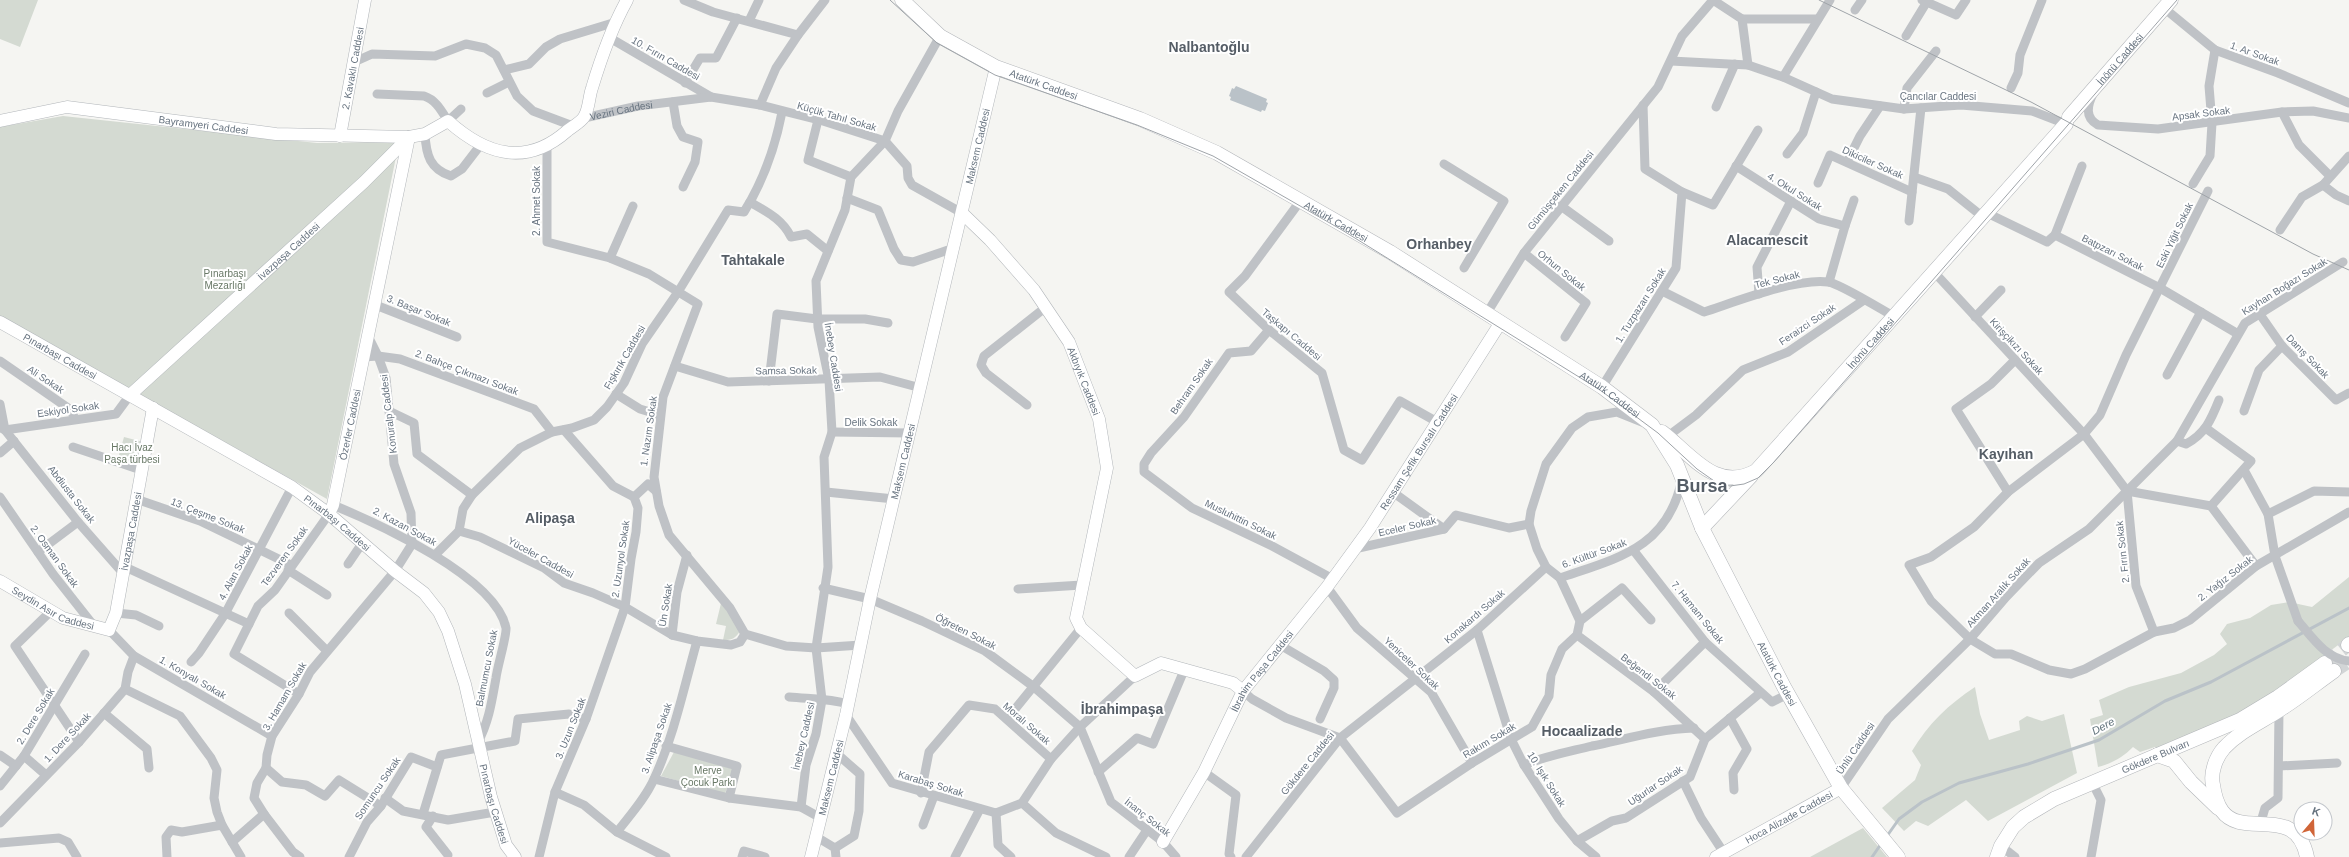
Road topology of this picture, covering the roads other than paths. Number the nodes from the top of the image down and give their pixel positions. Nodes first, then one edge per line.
1 (364, 0) edge
2 (627, 0) edge
3 (684, 0) edge
4 (759, 0) edge
5 (825, 0) edge
6 (902, 0) edge
7 (1713, 0) edge
8 (1830, 0) edge
9 (1862, 0) edge
10 (1966, 0) edge
11 (2042, 0) edge
12 (1925, 1) edge
13 (2167, 4) edge
14 (1855, 10) dead end
15 (737, 18) junction
16 (1742, 19) junction
17 (1818, 19) junction
18 (749, 21) junction
19 (616, 22) junction
20 (798, 35) junction
21 (940, 36) junction
22 (1906, 36) dead end
23 (610, 38) junction
24 (2215, 50) junction
25 (1936, 51) dead end
26 (1671, 61) junction
27 (352, 63) junction
28 (1735, 64) junction
29 (1748, 64) junction
30 (996, 67) junction
31 (504, 70) junction
32 (1783, 77) junction
33 (509, 82) junction
34 (685, 83) junction
35 (2096, 87) junction
36 (2011, 88) dead end
37 (1816, 92) junction
38 (487, 93) dead end
39 (377, 94) dead end
40 (711, 97) junction
41 (673, 102) junction
42 (2349, 103) edge
43 (760, 105) junction
44 (1643, 106) junction
45 (1880, 106) junction
46 (1716, 107) dead end
47 (461, 108) dead end
48 (1921, 108) junction
49 (1904, 109) junction
50 (782, 112) junction
51 (2282, 112) junction
52 (584, 118) junction
53 (2349, 118) edge
54 (818, 120) junction
55 (2068, 120) junction
56 (0, 121) edge
57 (448, 121) junction
58 (2212, 124) junction
59 (572, 126) junction
60 (1758, 130) dead end
61 (425, 134) junction
62 (340, 136) junction
63 (409, 137) junction
64 (885, 141) junction
65 (482, 143) junction
66 (547, 144) junction
67 (1787, 154) dead end
68 (2349, 156) edge
69 (1847, 162) junction
70 (1444, 164) dead end
71 (1736, 166) junction
72 (2082, 166) dead end
73 (851, 176) junction
74 (2330, 176) junction
75 (1914, 177) junction
76 (1818, 183) dead end
77 (2193, 184) dead end
78 (2323, 185) junction
79 (683, 187) dead end
80 (2208, 191) dead end
81 (1682, 192) junction
82 (1912, 192) junction
83 (847, 198) junction
84 (1301, 200) junction
85 (1854, 200) dead end
86 (2349, 200) edge
87 (1791, 201) junction
88 (750, 202) junction
89 (633, 206) dead end
90 (1561, 206) junction
91 (962, 213) junction
92 (1985, 215) junction
93 (1909, 221) dead end
94 (1845, 226) junction
95 (2280, 230) dead end
96 (2055, 235) junction
97 (1609, 242) dead end
98 (954, 248) junction
99 (828, 251) junction
100 (1524, 253) junction
101 (610, 258) junction
102 (2343, 262) dead end
103 (1464, 268) dead end
104 (1934, 272) junction
105 (1829, 282) junction
106 (2160, 288) junction
107 (2001, 290) dead end
108 (1662, 291) junction
109 (678, 292) junction
110 (1759, 294) junction
111 (1864, 300) junction
112 (373, 304) junction
113 (1046, 307) junction
114 (2201, 312) junction
115 (1487, 313) junction
116 (2259, 313) junction
117 (1895, 317) junction
118 (1975, 317) junction
119 (817, 319) junction
120 (0, 322) edge
121 (1501, 322) junction
122 (888, 323) dead end
123 (1269, 330) junction
124 (367, 334) junction
125 (2238, 334) junction
126 (457, 337) dead end
127 (1565, 337) dead end
128 (2282, 346) junction
129 (378, 356) junction
130 (363, 357) junction
131 (2014, 360) junction
132 (0, 361) edge
133 (675, 366) junction
134 (2167, 375) dead end
135 (829, 380) junction
136 (769, 381) junction
137 (1602, 387) junction
138 (921, 388) junction
139 (2349, 393) edge
140 (616, 394) junction
141 (2204, 394) joint
142 (130, 395) junction
143 (2219, 400) dead end
144 (0, 404) edge
145 (1027, 405) dead end
146 (153, 408) junction
147 (389, 411) junction
148 (2244, 411) dead end
149 (660, 415) junction
150 (75, 419) junction
151 (1439, 423) junction
152 (1652, 425) junction
153 (2207, 428) junction
154 (3, 429) edge
155 (564, 430) junction
156 (552, 432) junction
157 (832, 432) junction
158 (910, 433) junction
159 (2084, 434) junction
160 (1668, 436) junction
161 (14, 440) junction
162 (2177, 441) junction
163 (73, 447) dead end
164 (0, 452) edge
165 (141, 470) junction
166 (2244, 470) junction
167 (1756, 471) junction
168 (1144, 472) joint
169 (1682, 476) junction
170 (292, 487) junction
171 (2127, 491) junction
172 (657, 492) junction
173 (826, 492) junction
174 (2008, 492) junction
175 (2349, 492) edge
176 (1394, 493) junction
177 (472, 495) junction
178 (0, 497) edge
179 (634, 497) junction
180 (136, 499) junction
181 (894, 499) junction
182 (2211, 506) junction
183 (331, 509) junction
184 (2349, 512) edge
185 (2268, 514) junction
186 (78, 522) junction
187 (1529, 524) junction
188 (1702, 528) junction
189 (1444, 529) junction
190 (458, 531) junction
191 (363, 542) junction
192 (412, 544) junction
193 (260, 548) junction
194 (1354, 549) junction
195 (1634, 551) junction
196 (38, 552) junction
197 (435, 555) junction
198 (687, 555) junction
199 (2275, 556) junction
200 (348, 564) dead end
201 (1909, 565) joint
202 (2256, 566) junction
203 (290, 567) junction
204 (1546, 567) junction
205 (123, 569) junction
206 (395, 571) junction
207 (1560, 578) junction
208 (0, 581) edge
209 (1330, 583) junction
210 (1082, 585) junction
211 (823, 588) junction
212 (1018, 589) dead end
213 (328, 594) dead end
214 (870, 599) junction
215 (625, 607) junction
216 (50, 612) junction
217 (116, 613) junction
218 (290, 613) dead end
219 (225, 614) junction
220 (1651, 620) dead end
221 (1580, 621) junction
222 (249, 624) junction
223 (94, 626) junction
224 (159, 626) dead end
225 (1081, 628) junction
226 (109, 630) junction
227 (1477, 630) junction
228 (2154, 632) junction
229 (745, 634) junction
230 (672, 635) junction
231 (1577, 635) junction
232 (1970, 639) junction
233 (697, 641) junction
234 (1705, 642) junction
235 (861, 645) junction
236 (1280, 645) junction
237 (816, 648) junction
238 (326, 650) junction
239 (85, 654) dead end
240 (134, 656) junction
241 (2349, 661) edge
242 (191, 662) dead end
243 (1185, 668) junction
244 (1134, 676) junction
245 (1415, 680) junction
246 (1034, 687) junction
247 (125, 689) junction
248 (1243, 690) junction
249 (1654, 692) junction
250 (1760, 693) junction
251 (299, 694) junction
252 (1788, 694) junction
253 (789, 697) dead end
254 (822, 700) junction
255 (54, 705) junction
256 (847, 710) junction
257 (2278, 710) junction
258 (104, 713) junction
259 (1730, 718) junction
260 (586, 719) junction
261 (1007, 719) junction
262 (1320, 719) dead end
263 (1888, 719) joint
264 (1080, 728) junction
265 (1694, 728) junction
266 (272, 736) junction
267 (1340, 738) junction
268 (1512, 739) junction
269 (1705, 739) junction
270 (79, 742) junction
271 (479, 745) junction
272 (666, 746) junction
273 (836, 753) junction
274 (0, 755) edge
275 (2157, 755) junction
276 (24, 756) junction
277 (1051, 759) junction
278 (1472, 763) junction
279 (2337, 763) dead end
280 (1524, 765) junction
281 (16, 766) junction
282 (2279, 766) junction
283 (437, 767) junction
284 (149, 768) dead end
285 (266, 768) junction
286 (1098, 772) junction
287 (1204, 772) junction
288 (46, 775) junction
289 (654, 779) junction
290 (1683, 781) junction
291 (2092, 782) junction
292 (0, 786) edge
293 (1841, 788) junction
294 (1734, 790) dead end
295 (556, 792) junction
296 (921, 793) junction
297 (934, 796) junction
298 (729, 798) junction
299 (383, 802) junction
300 (1022, 803) junction
301 (801, 807) junction
302 (980, 809) junction
303 (2222, 811) junction
304 (495, 812) junction
305 (996, 812) junction
306 (264, 814) junction
307 (423, 814) junction
308 (433, 816) junction
309 (820, 817) junction
310 (0, 823) edge
311 (2260, 824) junction
312 (222, 825) junction
313 (923, 825) dead end
314 (1147, 830) junction
315 (617, 832) junction
316 (815, 836) junction
317 (1577, 841) junction
318 (232, 842) junction
319 (1163, 842) junction
320 (0, 843) edge
321 (1999, 851) edge
322 (835, 852) edge
323 (448, 855) dead end
324 (1720, 855) edge
325 (1594, 856) edge
326 (1897, 856) edge
327 (77, 857) edge
328 (167, 857) edge
329 (241, 857) edge
330 (300, 857) edge
331 (349, 857) edge
332 (515, 857) edge
333 (539, 857) edge
334 (666, 857) edge
335 (742, 857) edge
336 (765, 857) edge
337 (811, 857) edge
338 (955, 857) edge
339 (1011, 857) edge
340 (1106, 857) edge
341 (1128, 857) edge
342 (1176, 857) edge
343 (1231, 857) edge
344 (1246, 857) edge
345 (2015, 857) edge
346 (2091, 857) edge
347 (2307, 857) edge

1 - 27 main road, 2. Kavaklı Caddesi
2 - 19 main road
3 - 15 street
4 - 18 street
5 - 20 street
6 - 21 main road, Atatürk Caddesi
7 - 16 street
7 - 26 street, Gümüşçeken Caddesi
8 - 17 street
9 - 14 street
10 - 12 street
11 - 36 street
12 - 22 street
13 - 24 street, 1. Ar Sokak
13 - 35 main road, İnönü Caddesi
15 - 18 street
15 - 34 street
16 - 17 street
16 - 29 street
17 - 32 street
18 - 20 street
19 - 23 main road
19 - 31 street
20 - 43 street
21 - 30 main road, Atatürk Caddesi
21 - 64 street
23 - 34 street, 10. Fırın Caddesi
23 - 52 main road
24 - 42 street, 1. Ar Sokak
24 - 58 street
25 - 49 street
26 - 28 street, Çancılar Caddesi
26 - 44 street, Gümüşçeken Caddesi
27 - 31 street
27 - 62 main road, 2. Kavaklı Caddesi
28 - 29 street, Çancılar Caddesi
28 - 46 street
29 - 32 street, Çancılar Caddesi
30 - 84 main road, Atatürk Caddesi
30 - 91 main road, Maksem Caddesi
31 - 33 street
32 - 37 street, Çancılar Caddesi
33 - 38 street
33 - 59 street
34 - 40 street, 10. Fırın Caddesi
35 - 55 main road, İnönü Caddesi
35 - 58 street, Apsak Sokak
37 - 45 street, Çancılar Caddesi
37 - 67 street
39 - 57 street
40 - 41 street, Veziri Caddesi
40 - 43 street, Veziri Caddesi
41 - 52 street, Veziri Caddesi
41 - 79 street
43 - 50 street, Veziri Caddesi
44 - 81 street
44 - 90 street, Gümüşçeken Caddesi
45 - 49 street, Çancılar Caddesi
45 - 69 street
47 - 57 street
48 - 49 street, Çancılar Caddesi
48 - 55 street, Çancılar Caddesi
48 - 75 street
50 - 54 street, Küçük Tahıl Sokak
50 - 88 street
51 - 53 street, Apsak Sokak
51 - 58 street, Apsak Sokak
51 - 74 street
52 - 59 main road, Veziri Caddesi
54 - 64 street, Küçük Tahıl Sokak
54 - 73 street
55 - 92 main road, İnönü Caddesi
56 - 62 main road, Bayramyeri Caddesi
57 - 61 main road
57 - 65 main road, Veziri Caddesi
58 - 77 street
59 - 66 main road, Veziri Caddesi
60 - 71 street
61 - 63 main road
61 - 65 street
62 - 63 main road, Bayramyeri Caddesi
63 - 112 main road
63 - 142 main road, İvazpaşa Caddesi
64 - 73 street
64 - 91 street
65 - 66 main road, Veziri Caddesi
66 - 101 street, 2. Ahmet Sokak
68 - 74 street
69 - 76 street, Dikiciler Sokak
69 - 82 street, Dikiciler Sokak
70 - 103 street
71 - 81 street
71 - 87 street, 4. Okul Sokak
72 - 96 street
73 - 83 street, İnebey Caddesi
74 - 78 street
75 - 82 street
75 - 92 street
78 - 86 street
78 - 95 street
80 - 106 street, Eski Yiğit Sokak
81 - 108 street, 1. Tuzpazarı Sokak
82 - 93 street
83 - 98 street
83 - 99 street, İnebey Caddesi
84 - 115 main road, Atatürk Caddesi
84 - 123 street, Taşkapı Caddesi
85 - 94 street
87 - 94 street, 4. Okul Sokak
87 - 110 street
88 - 99 street
88 - 109 street, Fışkırık Caddesi
89 - 101 street
90 - 97 street
90 - 100 street, Gümüşçeken Caddesi
91 - 98 main road, Maksem Caddesi
91 - 113 main road, Akbıyık Caddesi
92 - 96 street
92 - 104 main road, İnönü Caddesi
94 - 105 street
96 - 106 street, Batpzarı Sokak
98 - 138 main road, Maksem Caddesi
99 - 119 street, İnebey Caddesi
100 - 115 street, Gümüşçeken Caddesi
100 - 127 street, Orhun Sokak
101 - 109 street, 2. Ahmet Sokak
102 - 116 street, Kayhan Boğazı Sokak
104 - 117 main road, İnönü Caddesi
104 - 118 street, Kirişçikızı Sokak
105 - 110 street, Tek Sokak
105 - 111 street, Tek Sokak
106 - 114 street, Batpzarı Sokak
106 - 159 street, Eski Yiğit Sokak
107 - 118 street
108 - 110 street, Tek Sokak
108 - 137 street, 1. Tuzpazarı Sokak
109 - 133 street, 1. Nazım Sokak
109 - 140 street, Fışkırık Caddesi
111 - 117 street, Tek Sokak
111 - 160 street, Feraizci Sokak
112 - 124 main road
112 - 126 street, 3. Başar Sokak
113 - 145 street
113 - 210 main road, Akbıyık Caddesi
114 - 125 street, Batpzarı Sokak
114 - 134 street
115 - 121 main road, Atatürk Caddesi
116 - 125 street, Kayhan Boğazı Sokak
116 - 128 street, Danış Sokak
117 - 167 main road, İnönü Caddesi
118 - 131 street, Kirişçikızı Sokak
119 - 122 street
119 - 135 street, İnebey Caddesi
119 - 136 street
120 - 142 main road, Pınarbaşı Caddesi
121 - 137 main road, Atatürk Caddesi
121 - 151 main road, Ressam Şefik Bursalı Caddesi
123 - 151 street, Taşkapı Caddesi
123 - 168 street, Behram Sokak
124 - 129 street, Konuralp Caddesi
124 - 130 main road, Özerler Caddesi
125 - 141 street, Kayhan Boğazı Sokak
128 - 139 street, Danış Sokak
128 - 148 street
129 - 130 street, 2. Bahçe Çıkmazı Sokak
129 - 147 street, Konuralp Caddesi
129 - 156 street, 2. Bahçe Çıkmazı Sokak
130 - 183 main road, Özerler Caddesi
131 - 159 street, Kirişçikızı Sokak
131 - 174 street
132 - 150 street, Ali Sokak
133 - 136 street, Samsa Sokak
133 - 149 street, 1. Nazım Sokak
135 - 136 street, Samsa Sokak
135 - 138 street, Samsa Sokak
135 - 157 street, İnebey Caddesi
137 - 152 main road, Atatürk Caddesi
138 - 158 main road, Maksem Caddesi
140 - 149 street
140 - 155 street, Fışkırık Caddesi
141 - 162 street, Akman Aralık Sokak
142 - 146 main road, Pınarbaşı Caddesi
142 - 150 street, Eskiyol Sokak
143 - 153 street
144 - 154 street
146 - 165 main road, İvazpaşa Caddesi
146 - 170 main road, Pınarbaşı Caddesi
147 - 177 street
147 - 192 street, Konuralp Caddesi
149 - 172 street, 1. Nazım Sokak
150 - 154 street, Eskiyol Sokak
151 - 176 main road, Ressam Şefik Bursalı Caddesi
152 - 160 main road, İnönü Caddesi
152 - 169 main road, Atatürk Caddesi
152 - 187 street, 6. Kültür Sokak
153 - 162 street
153 - 166 street
154 - 161 street, Abdiusta Sokak
155 - 156 street, Fışkırık Caddesi
155 - 179 street
156 - 177 street, Fışkırık Caddesi
157 - 158 street, Delik Sokak
157 - 173 street, İnebey Caddesi
158 - 181 main road, Maksem Caddesi
159 - 171 street, Kirişçikızı Sokak
159 - 174 street, Eski Yiğit Sokak
160 - 167 main road, İnönü Caddesi
161 - 164 street
161 - 186 street, Abdiusta Sokak
162 - 171 street, Akman Aralık Sokak
163 - 165 street
165 - 180 main road, İvazpaşa Caddesi
166 - 182 street
166 - 185 street
167 - 188 main road
168 - 209 street, Musluhittin Sokak
169 - 188 main road, Atatürk Caddesi
169 - 195 street, 6. Kültür Sokak
170 - 183 main road, Pınarbaşı Caddesi
170 - 193 street, 4. Alan Sokak
171 - 182 street
171 - 228 street, 2. Fırın Sokak
171 - 232 street, Akman Aralık Sokak
172 - 179 street
172 - 198 street, 1. Nazım Sokak
173 - 181 street
173 - 211 street, İnebey Caddesi
174 - 201 street, Eski Yiğit Sokak
175 - 185 street
176 - 189 street
176 - 194 main road, Ressam Şefik Bursalı Caddesi
177 - 190 street, Fışkırık Caddesi
178 - 196 street, 2. Osman Sokak
179 - 215 street, 2. Uzunyol Sokak
180 - 193 street, 13. Çeşme Sokak
180 - 205 main road, İvazpaşa Caddesi
181 - 214 main road, Maksem Caddesi
182 - 202 street
183 - 191 main road, Pınarbaşı Caddesi
183 - 192 street, 2. Kazan Sokak
183 - 203 street, Tezveren Sokak
184 - 199 street, 2. Yağız Sokak
185 - 199 street
186 - 196 street
186 - 205 street, Abdiusta Sokak
187 - 189 street, Eceler Sokak
187 - 204 street, 6. Kültür Sokak
188 - 252 main road, Atatürk Caddesi
189 - 194 street, Eceler Sokak
190 - 197 street, 2. Kazan Sokak
190 - 215 street, Yüceler Caddesi
191 - 200 street
191 - 206 main road, Pınarbaşı Caddesi
192 - 197 street, 2. Kazan Sokak
192 - 206 street
193 - 203 street, 13. Çeşme Sokak
193 - 219 street, 4. Alan Sokak
194 - 209 main road, Ressam Şefik Bursalı Caddesi
195 - 207 street, 6. Kültür Sokak
195 - 234 street, 7. Hamam Sokak
196 - 223 street, 2. Osman Sokak
197 - 271 street, Balmumcu Sokak
198 - 229 street, 1. Nazım Sokak
198 - 230 street, Ün Sokak
199 - 202 street, 2. Yağız Sokak
199 - 241 street, bridge
201 - 232 street, 2. Yağız Sokak
202 - 228 street, 2. Yağız Sokak
203 - 213 street, 13. Çeşme Sokak
203 - 222 street, Tezveren Sokak
204 - 207 street, 6. Kültür Sokak
204 - 227 street, Konakardı Sokak
205 - 217 main road, İvazpaşa Caddesi
205 - 219 street
206 - 238 street, 3. Hamam Sokak
206 - 271 main road, Pınarbaşı Caddesi
207 - 221 street
208 - 216 main road, Seydin Asır Caddesi
209 - 236 main road, İbrahim Paşa Caddesi
209 - 245 street, Yeniceler Sokak
210 - 212 street
210 - 225 main road, Akbıyık Caddesi
211 - 214 street, Öğreten Sokak
211 - 237 street, İnebey Caddesi
214 - 235 main road, Maksem Caddesi
214 - 246 street, Öğreten Sokak
215 - 230 street, Yüceler Caddesi
215 - 260 street, 3. Uzun Sokak
216 - 223 main road, Seydin Asır Caddesi
216 - 255 street
217 - 224 street
217 - 226 main road, İvazpaşa Caddesi
218 - 238 street
219 - 222 street
219 - 242 street, 4. Alan Sokak
220 - 221 street
221 - 231 street
222 - 251 street, Tezveren Sokak
223 - 226 main road, Seydin Asır Caddesi
225 - 244 main road
225 - 246 street
226 - 240 street, 1. Konyalı Sokak
227 - 245 street, Konakardı Sokak
227 - 268 street, 10. Işık Sokak
228 - 232 street, 2. Yağız Sokak
229 - 233 street, Yüceler Caddesi
229 - 237 street
230 - 233 street, Yüceler Caddesi
231 - 249 street, Beğendi Sokak
231 - 268 street, Rakım Sokak
232 - 263 street, Akman Aralık Sokak
233 - 272 street, 3. Alipaşa Sokak
234 - 249 street
234 - 250 street, 7. Hamam Sokak
235 - 237 street
235 - 256 main road, Maksem Caddesi
236 - 248 main road, İbrahim Paşa Caddesi
236 - 262 street
237 - 254 street, İnebey Caddesi
238 - 251 street, 3. Hamam Sokak
239 - 255 street, 2. Dere Sokak
240 - 247 street, 1. Dere Sokak
240 - 266 street, 1. Konyalı Sokak
243 - 244 main road
243 - 248 main road
243 - 286 street
244 - 264 street
245 - 267 street, Gökdere Caddesi
245 - 278 street, Yeniceler Sokak
246 - 261 street
246 - 264 street, Öğreten Sokak
247 - 258 street, 1. Dere Sokak
247 - 312 street
248 - 267 street
248 - 287 main road, İbrahim Paşa Caddesi
249 - 265 street, Beğendi Sokak
250 - 252 street, 7. Hamam Sokak
250 - 259 street, Uğurlar Sokak
251 - 266 street, 3. Hamam Sokak
252 - 293 main road, Atatürk Caddesi
253 - 254 street
254 - 256 street
254 - 301 street, İnebey Caddesi
255 - 270 street
255 - 276 street, 2. Dere Sokak
256 - 273 main road, Maksem Caddesi
256 - 296 street, Karabaş Sokak
257 - 275 main road, Gökdere Bulvarı
257 - 282 street
257 - 303 main road, Gökdere Bulvarı
258 - 270 street, 1. Dere Sokak
258 - 284 street
259 - 269 street, Uğurlar Sokak
259 - 294 street
260 - 271 street
260 - 295 street, 3. Uzun Sokak
261 - 277 street, Moralı Sokak
261 - 296 street, Moralı Sokak
263 - 293 street, Ünlü Caddesi
264 - 277 street
264 - 286 street, İnanç Sokak
265 - 269 street, Beğendi Sokak
265 - 280 street
266 - 285 street, 3. Hamam Sokak
267 - 278 street, Rakım Sokak
267 - 344 street, Gökdere Caddesi
268 - 278 street, Rakım Sokak
268 - 280 street, 10. Işık Sokak
269 - 290 street, Uğurlar Sokak
270 - 288 street, 1. Dere Sokak
271 - 283 street
271 - 304 main road, Pınarbaşı Caddesi
272 - 289 street, 3. Alipaşa Sokak
272 - 298 street
273 - 309 main road, Maksem Caddesi
273 - 322 street
274 - 281 street
275 - 291 main road, Gökdere Bulvarı
275 - 303 main road
276 - 281 street, 2. Dere Sokak
276 - 288 street
277 - 300 street
279 - 282 street
280 - 317 street, 10. Işık Sokak
281 - 292 street, 2. Dere Sokak
282 - 311 street
283 - 299 street, Somuncu Sokak
283 - 307 street
285 - 299 street
285 - 306 street, 3. Hamam Sokak
286 - 314 street, İnanç Sokak
287 - 319 main road, İbrahim Paşa Caddesi
287 - 343 street
288 - 310 street, 1. Dere Sokak
289 - 298 street
289 - 315 street, 3. Alipaşa Sokak
290 - 317 street, Uğurlar Sokak
290 - 324 street
291 - 321 main road, Gökdere Bulvarı
291 - 346 street
293 - 324 main road, Hoca Alizade Caddesi
293 - 326 main road, Atatürk Caddesi
295 - 315 street
295 - 333 street, 3. Uzun Sokak
296 - 297 street, Karabaş Sokak
297 - 302 street, Karabaş Sokak
297 - 313 street
298 - 301 street
299 - 307 street
299 - 331 street, Somuncu Sokak
300 - 305 street
300 - 340 street
301 - 309 street
302 - 305 street, Karabaş Sokak
302 - 338 street
303 - 311 main road
304 - 308 street
304 - 332 main road, Pınarbaşı Caddesi
305 - 339 street
306 - 318 street
306 - 330 street
307 - 308 street
308 - 323 street
309 - 316 main road, Maksem Caddesi
311 - 347 main road
312 - 318 street
312 - 328 street
314 - 319 street, İnanç Sokak
314 - 341 street
315 - 334 street
316 - 322 street
316 - 337 main road, Maksem Caddesi
317 - 325 street, 10. Işık Sokak
318 - 329 street
319 - 342 street, İnanç Sokak
320 - 327 street
321 - 345 street
335 - 336 street

